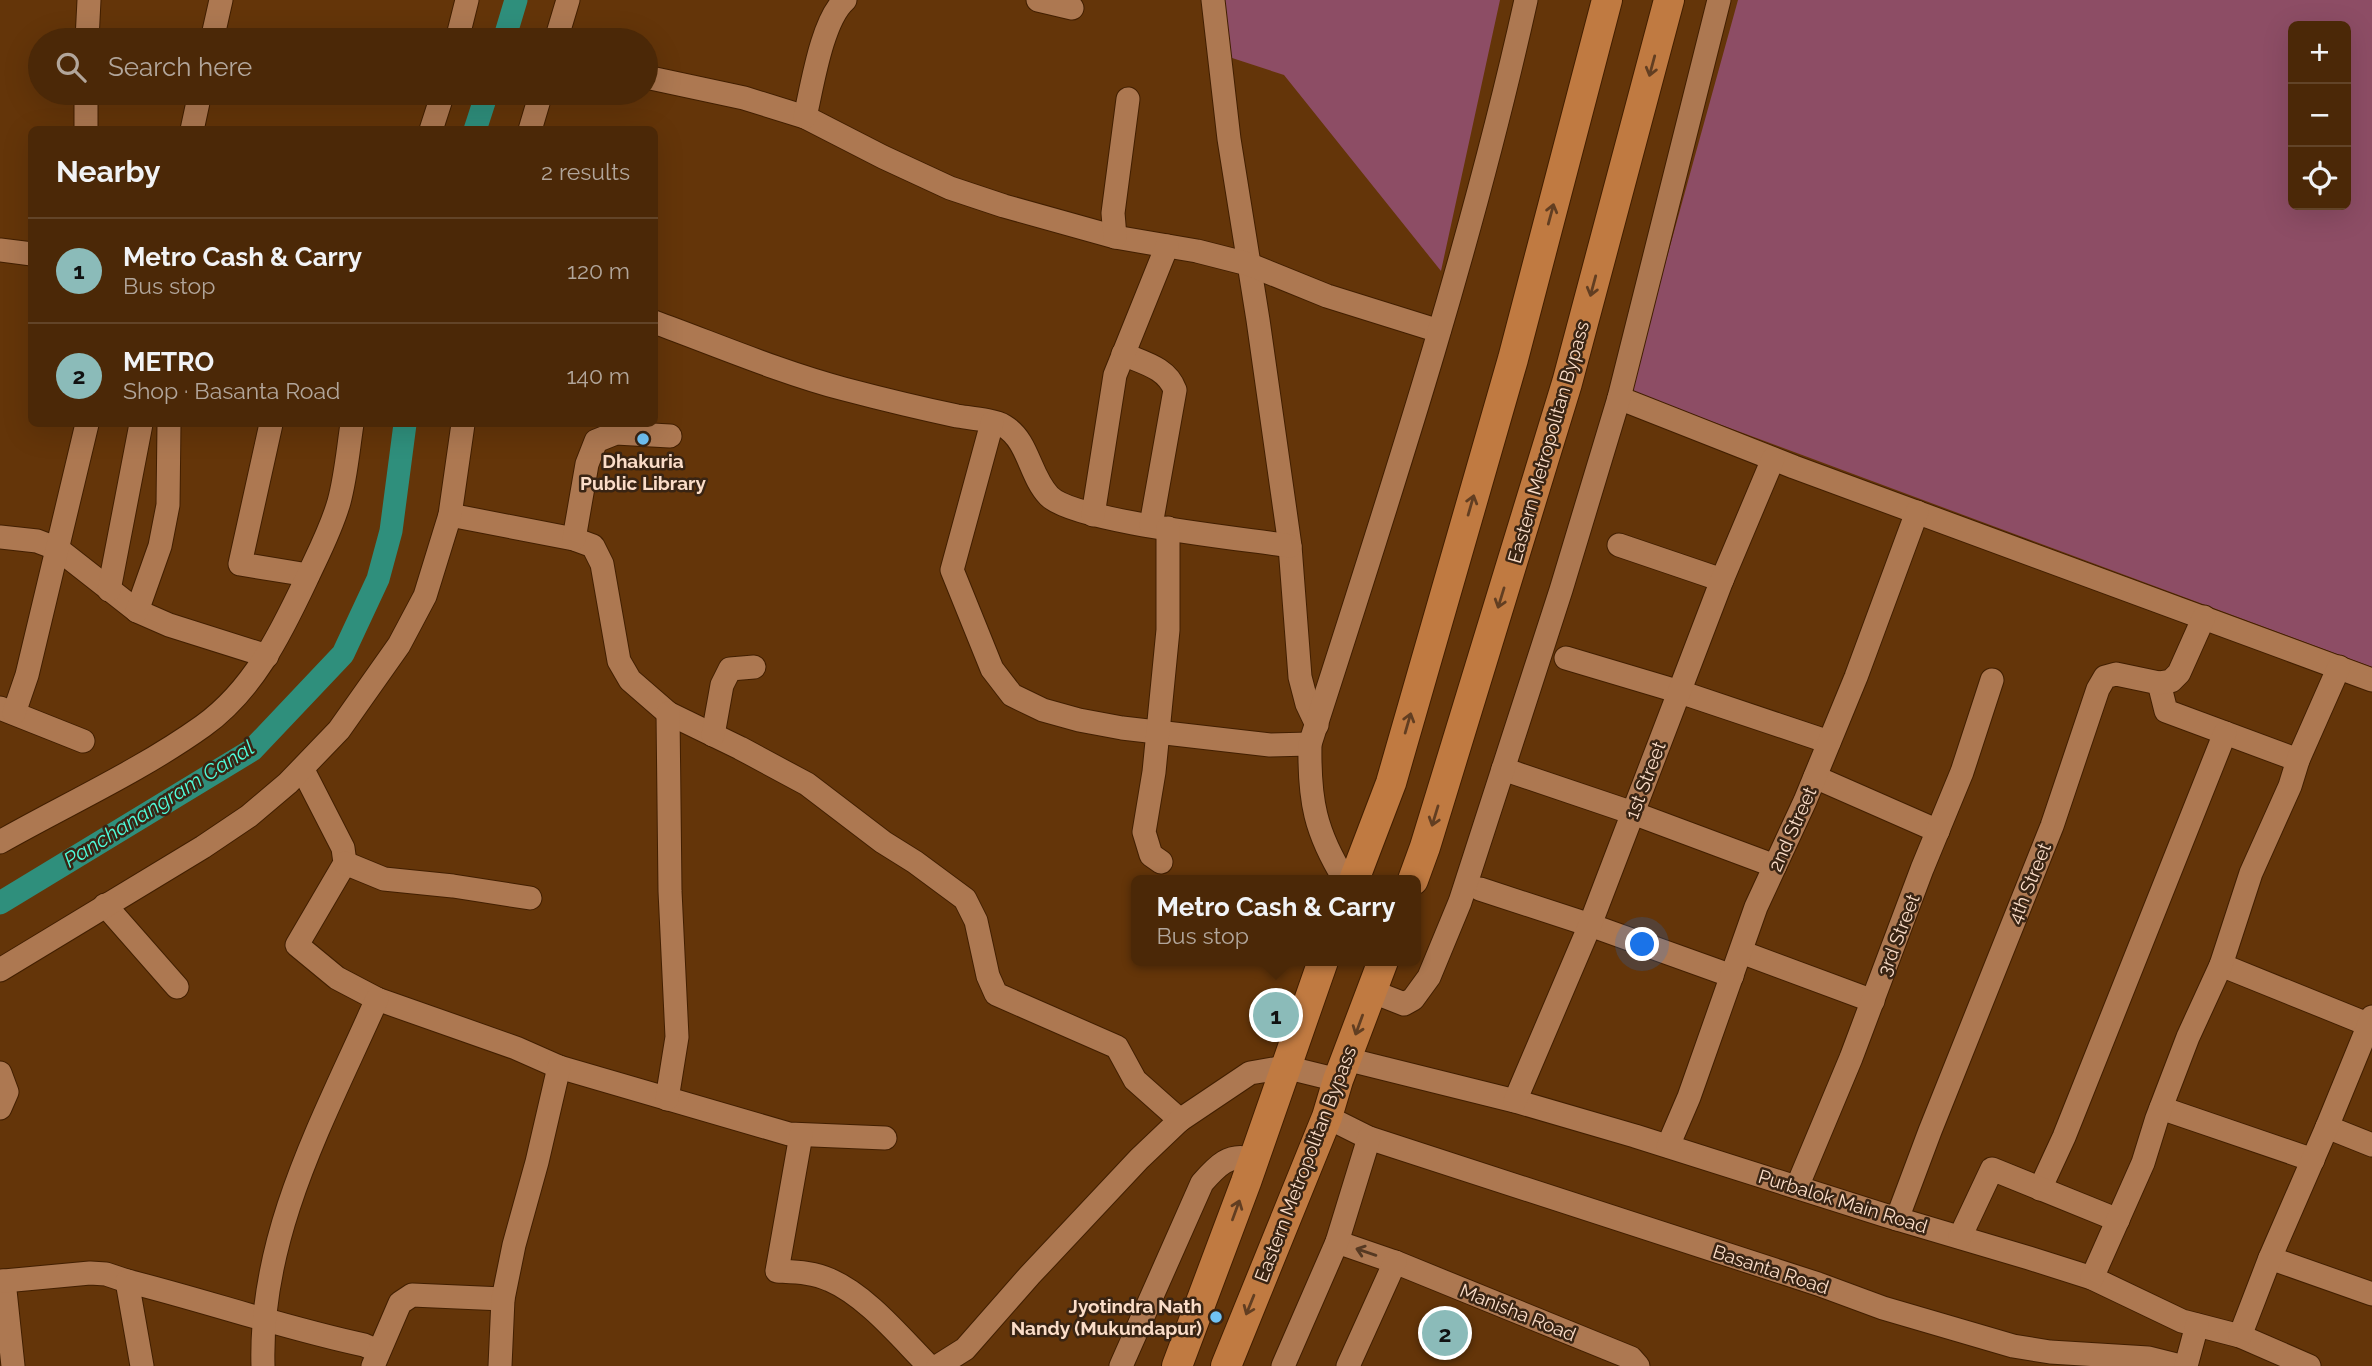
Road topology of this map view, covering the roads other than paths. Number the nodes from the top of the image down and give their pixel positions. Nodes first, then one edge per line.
1 (89, 0) edge
2 (221, 0) edge
3 (467, 0) edge
4 (568, 0) edge
5 (845, 0) edge
6 (1038, 0) edge
7 (1213, 0) edge
8 (1525, 0) edge
9 (1607, 0) edge
10 (1669, 0) edge
11 (1719, 0) edge
12 (1072, 8) dead end
13 (88, 28) edge
14 (215, 28) edge
15 (460, 28) edge
16 (560, 28) edge
17 (658, 80) edge
18 (1128, 99) dead end
19 (86, 105) edge
20 (197, 105) edge
21 (439, 105) edge
22 (537, 105) edge
23 (805, 117) junction
24 (86, 126) edge
25 (193, 126) edge
26 (431, 126) edge
27 (531, 126) edge
28 (1115, 237) junction
29 (1167, 246) junction
30 (0, 250) edge
31 (28, 254) edge
32 (1248, 264) junction
33 (658, 323) edge
34 (1439, 331) junction
35 (1124, 354) junction
36 (1619, 398) junction
37 (992, 423) junction
38 (86, 427) edge
39 (140, 427) edge
40 (169, 427) edge
41 (270, 427) edge
42 (351, 427) edge
43 (463, 427) edge
44 (670, 436) dead end
45 (1773, 459) junction
46 (1917, 512) junction
47 (450, 515) junction
48 (1093, 515) junction
49 (1159, 526) junction
50 (0, 537) edge
51 (574, 539) junction
52 (1619, 545) dead end
53 (1290, 546) junction
54 (58, 549) junction
55 (308, 575) junction
56 (1722, 580) junction
57 (109, 590) junction
58 (137, 611) junction
59 (2204, 617) junction
60 (267, 656) junction
61 (1566, 658) dead end
62 (754, 667) dead end
63 (2339, 667) junction
64 (1992, 680) dead end
65 (2372, 680) edge
66 (2159, 683) junction
67 (1680, 692) junction
68 (7, 711) edge
69 (668, 713) junction
70 (1157, 733) junction
71 (2225, 733) junction
72 (1313, 734) junction
73 (713, 735) junction
74 (83, 741) dead end
75 (1829, 742) junction
76 (2298, 760) junction
77 (303, 769) junction
78 (1503, 769) junction
79 (1815, 777) junction
80 (1633, 813) junction
81 (1938, 831) junction
82 (0, 842) edge
83 (1161, 862) dead end
84 (345, 863) junction
85 (1774, 866) junction
86 (1342, 875) edge
87 (1356, 875) edge
88 (1415, 875) edge
89 (1480, 889) dead end
90 (530, 898) dead end
91 (105, 905) junction
92 (1590, 925) junction
93 (1741, 952) junction
94 (2221, 965) junction
95 (1321, 966) edge
96 (1381, 966) edge
97 (0, 970) edge
98 (1732, 976) junction
99 (177, 988) dead end
100 (1371, 991) junction
101 (377, 999) junction
102 (1873, 1001) junction
103 (2371, 1023) edge
104 (559, 1067) junction
105 (1284, 1067) junction
106 (1350, 1068) junction
107 (0, 1073) edge
108 (667, 1100) junction
109 (1515, 1101) junction
110 (0, 1108) edge
111 (2161, 1108) junction
112 (1327, 1117) junction
113 (1180, 1120) junction
114 (2328, 1127) junction
115 (801, 1135) junction
116 (885, 1138) dead end
117 (1369, 1138) junction
118 (2372, 1145) edge
119 (1668, 1146) junction
120 (1253, 1160) junction
121 (2313, 1160) junction
122 (1797, 1187) junction
123 (2040, 1189) junction
124 (1897, 1219) junction
125 (2118, 1220) junction
126 (1960, 1237) junction
127 (1337, 1242) junction
128 (2270, 1258) junction
129 (1395, 1262) junction
130 (2092, 1278) junction
131 (2, 1281) edge
132 (127, 1281) junction
133 (2372, 1294) edge
134 (503, 1299) junction
135 (265, 1321) junction
136 (2197, 1325) junction
137 (2240, 1336) junction
138 (376, 1358) edge
139 (13, 1366) edge
140 (142, 1366) edge
141 (263, 1366) edge
142 (500, 1366) edge
143 (929, 1366) edge
144 (938, 1366) edge
145 (1121, 1366) edge
146 (1177, 1366) edge
147 (1226, 1366) edge
148 (1283, 1366) edge
149 (1348, 1366) edge
150 (1638, 1366) edge
151 (2180, 1366) edge
152 (2186, 1366) edge
153 (2309, 1366) edge

1 - 13 street
2 - 14 street
3 - 15 street
4 - 16 street
5 - 23 street
6 - 12 street
7 - 32 street
8 - 34 street
87 -> 9 main road
10 -> 88 main road, Eastern Metropolitan Bypass
11 - 36 street
17 - 23 street
18 - 28 street
19 - 24 street
20 - 25 street
21 - 26 street
22 - 27 street
23 - 28 street
28 - 29 street
29 - 32 street
29 - 35 street
30 - 31 street
32 - 34 street
32 - 53 street
33 - 37 street
34 - 72 street
35 - 48 street
35 - 49 street
36 - 45 street
36 - 78 street
37 - 48 street
37 - 70 street
38 - 54 street
39 - 57 street
40 - 58 street
41 - 55 street
42 - 55 street
43 - 47 street
44 - 51 street
45 - 46 street
45 - 56 street, 1st Street
46 - 59 street
46 - 75 street, 2nd Street
47 - 51 street
47 - 77 street
48 - 49 street
49 - 53 street
49 - 70 street
50 - 54 street
51 - 69 street
52 - 56 street
53 - 72 street
54 - 57 street
54 - 68 street
55 - 60 street
56 - 67 street, 1st Street
57 - 58 street
58 - 60 street
59 - 63 street
59 - 66 street
60 - 82 street
61 - 67 street
62 - 73 street
63 - 65 street
63 - 76 street
64 - 81 street, 3rd Street
66 - 71 street
66 - 124 street, 4th Street
67 - 75 street
67 - 80 street, 1st Street
68 - 74 street
69 - 73 street
69 - 108 street
70 - 72 street
70 - 83 street
71 - 76 street
71 - 123 street
72 - 86 street
73 - 113 street
75 - 79 street, 2nd Street
76 - 94 street
77 - 84 street
77 - 91 street
78 - 80 street
78 - 100 street
79 - 81 street
79 - 85 street, 2nd Street
80 - 85 street
80 - 92 street, 1st Street
81 - 102 street, 3rd Street
84 - 90 street
84 - 101 street
85 - 93 street, 2nd Street
89 - 92 street
91 - 97 street
91 - 99 street
92 - 98 street
92 - 109 street, 1st Street
93 - 98 street, 2nd Street
93 - 102 street
94 - 103 street
94 - 111 street
95 - 105 main road
96 - 100 main road, Eastern Metropolitan Bypass
98 - 119 street, 2nd Street
100 -> 106 main road, Eastern Metropolitan Bypass
101 - 104 street
101 - 135 street
102 - 122 street, 3rd Street
103 - 114 street
104 - 108 street
104 - 134 street
105 - 106 street, Purbalok Main Road
105 - 113 street
105 - 120 main road
106 - 109 street, Purbalok Main Road
106 - 112 main road, Eastern Metropolitan Bypass
107 - 110 street
108 - 115 street
109 - 119 street, Purbalok Main Road
111 - 121 street
111 - 125 street
112 - 117 street, Basanta Road
112 -> 147 main road, Eastern Metropolitan Bypass
113 - 144 street
114 - 118 street
114 - 121 street
115 - 116 street
115 - 143 street
117 - 127 street
117 - 151 street, Basanta Road
119 - 122 street, Purbalok Main Road
120 - 145 street
146 -> 120 main road
121 - 128 street
122 - 124 street, Purbalok Main Road
123 - 125 street
123 - 126 street
124 - 126 street, Purbalok Main Road
125 - 130 street
126 - 130 street, Purbalok Main Road
129 -> 127 street, Manisha Road
127 - 148 street
128 - 133 street
128 - 137 street
129 - 149 street
129 - 150 street, Manisha Road
130 - 136 street, Purbalok Main Road
131 - 132 street
131 - 139 street
132 - 135 street
132 - 140 street
134 - 138 street
134 - 142 street
135 - 138 street
135 - 141 street
136 - 137 street, Purbalok Main Road
136 - 152 street
137 - 153 street, Purbalok Main Road

